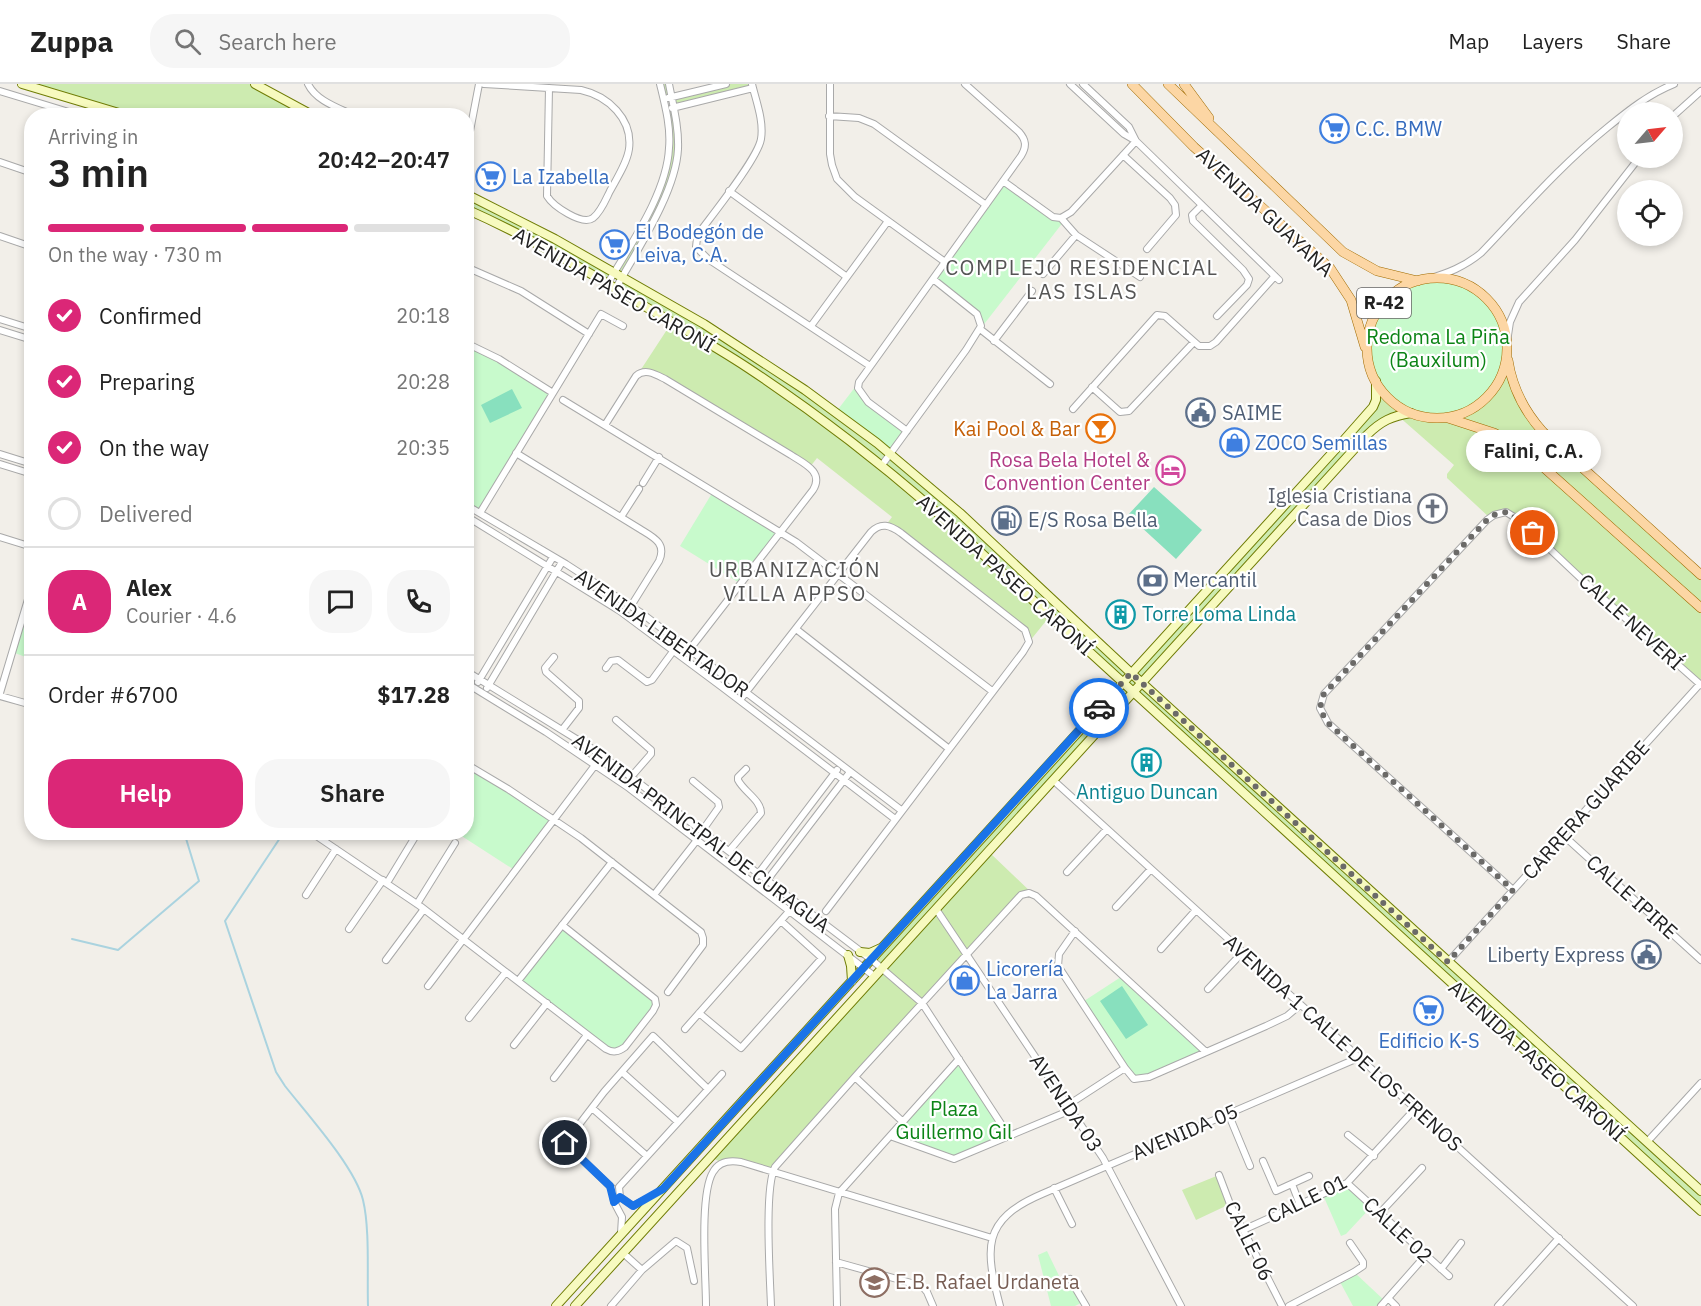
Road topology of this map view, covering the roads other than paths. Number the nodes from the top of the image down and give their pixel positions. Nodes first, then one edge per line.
1 (22, 84) edge
2 (255, 84) edge
3 (308, 84) edge
4 (481, 84) edge
5 (660, 84) edge
6 (669, 84) edge
7 (726, 84) edge
8 (830, 84) edge
9 (965, 84) edge
10 (1070, 84) edge
11 (1083, 84) edge
12 (1126, 84) edge
13 (1132, 84) edge
14 (1168, 84) edge
15 (1184, 84) edge
16 (1674, 84) edge
17 (753, 86) edge
18 (549, 88) junction
19 (0, 91) edge
20 (1701, 91) edge
21 (671, 97) junction
22 (663, 99) junction
23 (674, 107) junction
24 (1683, 107) edge
25 (56, 108) edge
26 (102, 108) edge
27 (299, 108) edge
28 (339, 108) edge
29 (665, 109) junction
30 (1160, 114) junction
31 (474, 116) edge
32 (829, 116) junction
33 (1223, 137) junction
34 (1136, 141) junction
35 (1123, 155) junction
36 (0, 162) edge
37 (1631, 168) edge
38 (24, 170) edge
39 (1003, 181) junction
40 (729, 191) junction
41 (474, 198) edge
42 (986, 205) junction
43 (1202, 205) junction
44 (474, 213) edge
45 (1061, 218) junction
46 (888, 221) junction
47 (1076, 235) junction
48 (0, 236) edge
49 (24, 244) edge
50 (1147, 249) dead end
51 (945, 262) junction
52 (474, 271) edge
53 (618, 274) junction
54 (1043, 274) dead end
55 (848, 277) junction
56 (1140, 277) dead end
57 (933, 279) junction
58 (1428, 279) junction
59 (1418, 281) junction
60 (612, 285) junction
61 (1032, 291) dead end
62 (1216, 316) dead end
63 (0, 320) edge
64 (623, 326) dead end
65 (812, 326) junction
66 (24, 327) edge
67 (980, 329) junction
68 (0, 330) edge
69 (589, 334) junction
70 (24, 338) edge
71 (994, 341) junction
72 (1194, 342) junction
73 (1507, 342) junction
74 (474, 347) edge
75 (1507, 354) junction
76 (1369, 358) junction
77 (870, 366) junction
78 (1376, 381) junction
79 (1050, 384) dead end
80 (1092, 387) junction
81 (553, 393) junction
82 (563, 400) dead end
83 (1073, 409) dead end
84 (1411, 412) junction
85 (1445, 418) junction
86 (605, 425) junction
87 (907, 431) junction
88 (516, 453) junction
89 (0, 454) edge
90 (890, 454) junction
91 (659, 457) junction
92 (24, 462) edge
93 (0, 464) edge
94 (882, 465) junction
95 (24, 472) edge
96 (474, 510) edge
97 (480, 513) junction
98 (621, 517) junction
99 (474, 521) edge
100 (781, 532) junction
101 (0, 537) edge
102 (24, 544) edge
103 (554, 557) junction
104 (562, 562) junction
105 (548, 566) junction
106 (557, 571) junction
107 (838, 574) junction
108 (1701, 575) edge
109 (631, 606) junction
110 (1701, 608) edge
111 (24, 613) edge
112 (796, 629) junction
113 (690, 649) junction
114 (674, 650) junction
115 (1147, 656) junction
116 (554, 657) dead end
117 (1116, 659) junction
118 (606, 668) dead end
119 (1107, 668) junction
120 (1150, 672) junction
121 (1131, 673) junction
122 (474, 676) edge
123 (480, 680) junction
124 (1123, 682) junction
125 (1141, 682) junction
126 (489, 685) junction
127 (1700, 685) edge
128 (475, 688) joint
129 (992, 691) junction
130 (1133, 691) junction
131 (1151, 691) junction
132 (746, 692) junction
133 (483, 693) junction
134 (0, 694) edge
135 (1109, 697) junction
136 (740, 700) junction
137 (1124, 701) junction
138 (24, 702) edge
139 (1145, 702) junction
140 (616, 720) dead end
141 (562, 730) junction
142 (948, 748) junction
143 (602, 756) junction
144 (596, 765) junction
145 (841, 765) junction
146 (474, 769) edge
147 (746, 769) dead end
148 (850, 772) junction
149 (835, 773) junction
150 (631, 777) junction
151 (844, 780) junction
152 (1053, 780) junction
153 (693, 781) dead end
154 (901, 810) junction
155 (895, 819) junction
156 (555, 820) junction
157 (1107, 829) junction
158 (702, 831) junction
159 (1563, 835) junction
160 (324, 840) edge
161 (413, 840) edge
162 (697, 840) junction
163 (455, 843) dead end
164 (336, 849) junction
165 (729, 851) junction
166 (612, 862) junction
167 (1151, 869) junction
168 (1067, 872) dead end
169 (759, 874) junction
170 (767, 880) junction
171 (385, 882) junction
172 (753, 882) junction
173 (760, 888) junction
174 (1513, 890) junction
175 (306, 895) dead end
176 (654, 895) junction
177 (796, 903) junction
178 (417, 904) junction
179 (1116, 907) dead end
180 (424, 909) junction
181 (936, 909) junction
182 (790, 910) junction
183 (1196, 910) junction
184 (826, 911) dead end
185 (781, 921) junction
186 (562, 925) junction
187 (349, 929) dead end
188 (1075, 931) junction
189 (464, 939) junction
190 (884, 947) junction
191 (1161, 949) dead end
192 (860, 952) junction
193 (1242, 952) junction
194 (966, 954) junction
195 (848, 956) junction
196 (386, 960) dead end
197 (872, 960) junction
198 (1701, 960) edge
199 (1448, 962) junction
200 (864, 968) junction
201 (882, 968) junction
202 (506, 972) junction
203 (874, 976) junction
204 (518, 981) junction
205 (852, 981) junction
206 (428, 986) dead end
207 (1208, 989) dead end
208 (668, 992) dead end
209 (547, 1003) junction
210 (922, 1003) junction
211 (1300, 1005) junction
212 (699, 1013) junction
213 (469, 1018) dead end
214 (685, 1029) dead end
215 (587, 1035) junction
216 (514, 1045) dead end
217 (1206, 1052) junction
218 (1358, 1058) junction
219 (958, 1059) junction
220 (1125, 1068) junction
221 (622, 1072) junction
222 (722, 1074) dead end
223 (855, 1077) junction
224 (554, 1078) dead end
225 (1701, 1083) edge
226 (708, 1089) junction
227 (1070, 1107) junction
228 (592, 1108) junction
229 (1415, 1109) junction
230 (1228, 1113) junction
231 (678, 1122) junction
232 (903, 1122) junction
233 (1347, 1135) dead end
234 (890, 1136) junction
235 (1009, 1136) junction
236 (1647, 1142) junction
237 (647, 1156) junction
238 (1374, 1156) junction
239 (710, 1157) junction
240 (1263, 1161) dead end
241 (723, 1163) junction
242 (1107, 1166) junction
243 (1250, 1166) dead end
244 (1422, 1168) dead end
245 (772, 1173) junction
246 (1219, 1175) dead end
247 (1310, 1176) dead end
248 (1347, 1183) junction
249 (1292, 1184) junction
250 (1054, 1188) junction
251 (663, 1189) junction
252 (1701, 1191) edge
253 (839, 1193) junction
254 (617, 1199) junction
255 (1300, 1205) junction
256 (633, 1206) junction
257 (1701, 1211) edge
258 (1380, 1214) junction
259 (622, 1217) junction
260 (1072, 1224) dead end
261 (1243, 1230) junction
262 (620, 1236) junction
263 (992, 1238) junction
264 (1559, 1238) junction
265 (1350, 1243) dead end
266 (1461, 1243) dead end
267 (623, 1253) junction
268 (1426, 1256) junction
269 (836, 1262) junction
270 (1441, 1269) junction
271 (642, 1270) junction
272 (1449, 1276) dead end
273 (1070, 1279) dead end
274 (694, 1281) dead end
275 (1388, 1298) junction
276 (556, 1306) edge
277 (575, 1306) edge
278 (611, 1306) edge
279 (706, 1306) edge
280 (771, 1306) edge
281 (837, 1306) edge
282 (933, 1306) edge
283 (1000, 1306) edge
284 (1086, 1306) edge
285 (1181, 1306) edge
286 (1282, 1306) edge
287 (1289, 1306) edge
288 (1381, 1306) edge
289 (1396, 1306) edge
290 (1498, 1306) edge
291 (1634, 1306) edge

1 - 26 street
2 - 27 street
3 - 28 street
4 - 18 street
4 - 31 street
5 - 22 street
6 - 21 street
7 - 21 street
8 - 32 street
9 - 39 street
10 - 34 street
11 - 34 street
12 - 30 main road
13 - 30 main road, AVENIDA GUAYANA / R-42
14 - 33 main road, AVENIDA GUAYANA / R-42
15 - 33 main road
16 - 58 street
17 - 23 street
17 - 40 street
18 - 18 street
19 - 25 street
20 - 24 street
21 - 22 street
21 - 23 street
22 - 29 street
23 - 29 street
23 - 53 street
29 - 53 street
30 - 76 main road, AVENIDA GUAYANA / R-42
32 - 42 street
32 - 46 street
33 - 59 main road, AVENIDA GUAYANA / R-42
34 - 35 street
34 - 43 street
35 - 45 street
35 - 50 street
36 - 38 street
37 - 73 street
39 - 42 street
39 - 45 street
40 - 55 street
40 - 65 street
41 - 53 street, AVENIDA PASEO CARONÍ
42 - 51 street
43 - 62 street
43 - 72 street
44 - 60 street, AVENIDA PASEO CARONÍ
45 - 47 street
46 - 51 street
46 - 55 street
47 - 54 street
47 - 56 street
48 - 49 street
51 - 57 street
52 - 69 street
53 - 60 street
53 - 90 street, AVENIDA PASEO CARONÍ
55 - 65 street
57 - 67 street
57 - 77 street
58 - 59 main road, R-42
58 - 73 main road, R-42
59 - 76 main road, R-42
60 - 94 street, AVENIDA PASEO CARONÍ
61 - 71 street
63 - 66 street
64 - 69 street
65 - 77 street
67 - 71 street
67 - 87 street
68 - 70 street
69 - 81 street
71 - 79 street
72 - 80 street
72 - 80 street
73 - 75 main road, R-42
74 - 81 street
75 - 85 main road, R-42
75 - 108 main road, R-42
76 - 78 main road, R-42
77 - 87 street
78 - 84 main road, R-42
78 - 115 street
80 - 83 street
81 - 88 street
82 - 86 street
84 - 85 main road, R-42
84 - 120 street
85 - 110 main road, R-42
86 - 91 street
86 - 100 street
87 - 90 street
88 - 97 street
88 - 98 street
89 - 92 street
90 - 94 street
90 - 117 street, AVENIDA PASEO CARONÍ
91 - 98 street
91 - 100 street
93 - 95 street
94 - 119 street, AVENIDA PASEO CARONÍ
96 - 97 street, AVENIDA LIBERTADOR
97 - 103 street, AVENIDA LIBERTADOR
98 - 109 street
99 - 105 street, AVENIDA LIBERTADOR
100 - 107 street
100 - 113 street
101 - 102 street
103 - 104 street, AVENIDA LIBERTADOR
103 - 105 street
104 - 106 street
104 - 109 street, AVENIDA LIBERTADOR
105 - 106 street, AVENIDA LIBERTADOR
105 - 123 street
106 - 114 street, AVENIDA LIBERTADOR
106 - 126 street
107 - 112 street
107 - 129 street
107 - 129 street
109 - 113 street, AVENIDA LIBERTADOR
111 - 134 street
112 - 132 street
112 - 142 street
113 - 132 street, AVENIDA LIBERTADOR
114 - 118 street
114 - 136 street, AVENIDA LIBERTADOR
115 - 117 street
115 - 121 street
116 - 141 street
117 - 121 street, AVENIDA PASEO CARONÍ
119 - 124 street, AVENIDA PASEO CARONÍ
119 - 135 street
120 - 125 street
120 - 131 street
121 - 124 street
121 - 125 street, AVENIDA PASEO CARONÍ
122 - 123 street, AVENIDA PRINCIPAL DE CURAGUA
123 - 126 street, AVENIDA PRINCIPAL DE CURAGUA
123 - 128 street
124 - 130 street, AVENIDA PASEO CARONÍ
124 - 135 street
125 - 130 street
125 - 131 street, AVENIDA PASEO CARONÍ
126 - 133 street
126 - 141 street, AVENIDA PRINCIPAL DE CURAGUA
127 - 159 street, CARRERA GUARIBE
127 - 174 street, CALLE NEVERÍ
128 - 133 street, AVENIDA PRINCIPAL DE CURAGUA
129 - 142 street
130 - 137 street
130 - 139 street, AVENIDA PASEO CARONÍ
131 - 199 street, AVENIDA PASEO CARONÍ
132 - 136 street
132 - 145 street, AVENIDA LIBERTADOR
133 - 144 street, AVENIDA PRINCIPAL DE CURAGUA
134 - 138 street
135 - 190 street
136 - 149 street, AVENIDA LIBERTADOR
137 - 139 street
137 - 152 street
139 - 257 street, AVENIDA PASEO CARONÍ
140 - 150 street
141 - 143 street, AVENIDA PRINCIPAL DE CURAGUA
142 - 154 street
143 - 144 street
143 - 150 street, AVENIDA PRINCIPAL DE CURAGUA
144 - 156 street
144 - 162 street, AVENIDA PRINCIPAL DE CURAGUA
145 - 148 street, AVENIDA LIBERTADOR
145 - 149 street
146 - 156 street
147 - 165 street
148 - 151 street
148 - 154 street, AVENIDA LIBERTADOR
149 - 151 street, AVENIDA LIBERTADOR
149 - 169 street
150 - 158 street, AVENIDA PRINCIPAL DE CURAGUA
151 - 155 street, AVENIDA LIBERTADOR
151 - 170 street
152 - 157 street, AVENIDA 1 CALLE DE LOS FRENOS
152 - 181 street
153 - 158 street
154 - 155 street
155 - 184 street
156 - 166 street
156 - 189 street
157 - 167 street, AVENIDA 1 CALLE DE LOS FRENOS
157 - 168 street
158 - 165 street, AVENIDA PRINCIPAL DE CURAGUA
159 - 174 street, CARRERA GUARIBE
159 - 198 street, CALLE IPIRE
160 - 164 street
161 - 171 street
162 - 172 street, AVENIDA PRINCIPAL DE CURAGUA
162 - 176 street
163 - 178 street
164 - 171 street
164 - 175 street
165 - 169 street, AVENIDA PRINCIPAL DE CURAGUA
166 - 176 street
166 - 186 street
167 - 179 street
167 - 183 street, AVENIDA 1 CALLE DE LOS FRENOS
169 - 170 street, AVENIDA PRINCIPAL DE CURAGUA
169 - 172 street
170 - 173 street
170 - 177 street, AVENIDA PRINCIPAL DE CURAGUA
171 - 178 street
171 - 187 street
172 - 173 street, AVENIDA PRINCIPAL DE CURAGUA
173 - 182 street, AVENIDA PRINCIPAL DE CURAGUA
174 - 199 street, CARRERA GUARIBE
176 - 208 street
177 - 182 street
177 - 192 street, AVENIDA PRINCIPAL DE CURAGUA
178 - 180 street
180 - 189 street
180 - 196 street
181 - 194 street, AVENIDA 03
181 - 201 street
182 - 185 street
182 - 195 street, AVENIDA PRINCIPAL DE CURAGUA
183 - 191 street
183 - 193 street, AVENIDA 1 CALLE DE LOS FRENOS
185 - 212 street
185 - 212 street
186 - 204 street
186 - 215 street
188 - 194 street
188 - 217 street
188 - 220 street
189 - 202 street
189 - 206 street
190 - 192 street
190 - 197 street
192 - 197 street, AVENIDA PRINCIPAL DE CURAGUA
193 - 207 street
193 - 211 street, AVENIDA 1 CALLE DE LOS FRENOS
194 - 210 street
194 - 227 street, AVENIDA 03
195 - 200 street, AVENIDA PRINCIPAL DE CURAGUA
195 - 205 street
197 - 200 street
197 - 201 street, AVENIDA PRINCIPAL DE CURAGUA
199 - 236 street, AVENIDA PASEO CARONÍ
200 - 203 street, AVENIDA PRINCIPAL DE CURAGUA
200 - 205 street
201 - 203 street
201 - 210 street, AVENIDA PRINCIPAL DE CURAGUA
202 - 204 street
202 - 213 street
203 - 239 street
204 - 209 street
205 - 251 street
209 - 215 street
209 - 216 street
210 - 219 street, AVENIDA PRINCIPAL DE CURAGUA
210 - 223 street
211 - 217 street
211 - 218 street, AVENIDA 1 CALLE DE LOS FRENOS
212 - 214 street
215 - 224 street
217 - 220 street
218 - 229 street, AVENIDA 1 CALLE DE LOS FRENOS
218 - 230 street, AVENIDA 05
219 - 232 street
219 - 235 street, AVENIDA PRINCIPAL DE CURAGUA
220 - 227 street
221 - 226 street
221 - 228 street
221 - 231 street
222 - 226 street
223 - 232 street
223 - 245 street
225 - 236 street
226 - 231 street
227 - 235 street
227 - 242 street, AVENIDA 03
228 - 237 street
228 - 254 street
229 - 238 street, CALLE 01
229 - 264 street, AVENIDA 1 CALLE DE LOS FRENOS
230 - 242 street, AVENIDA 05
230 - 243 street
231 - 237 street
232 - 234 street
233 - 238 street
234 - 235 street
234 - 253 street
236 - 252 street, AVENIDA PASEO CARONÍ
237 - 254 street
238 - 248 street, CALLE 01
239 - 241 street
239 - 267 street
240 - 249 street
241 - 245 street
241 - 279 street
242 - 250 street, AVENIDA 05
242 - 285 street, AVENIDA 03
244 - 258 street
245 - 253 street
245 - 280 street
246 - 261 street, CALLE 06
247 - 249 street
248 - 255 street, CALLE 01
248 - 258 street, CALLE 02
249 - 255 street
250 - 260 street
250 - 263 street, AVENIDA 05
251 - 256 street
251 - 262 street
253 - 263 street
253 - 269 street
254 - 256 street
254 - 259 street
255 - 261 street, CALLE 01
256 - 259 street
258 - 268 street, CALLE 02
259 - 262 street
261 - 286 street, CALLE 06
262 - 276 street
263 - 283 street
264 - 290 street
264 - 291 street, AVENIDA 1 CALLE DE LOS FRENOS
265 - 287 street
266 - 270 street
267 - 271 street
267 - 277 street
268 - 270 street, CALLE 02
268 - 275 street
269 - 281 street
269 - 282 street
270 - 272 street, CALLE 02
271 - 274 street
271 - 278 street
273 - 284 street
275 - 288 street
275 - 289 street

